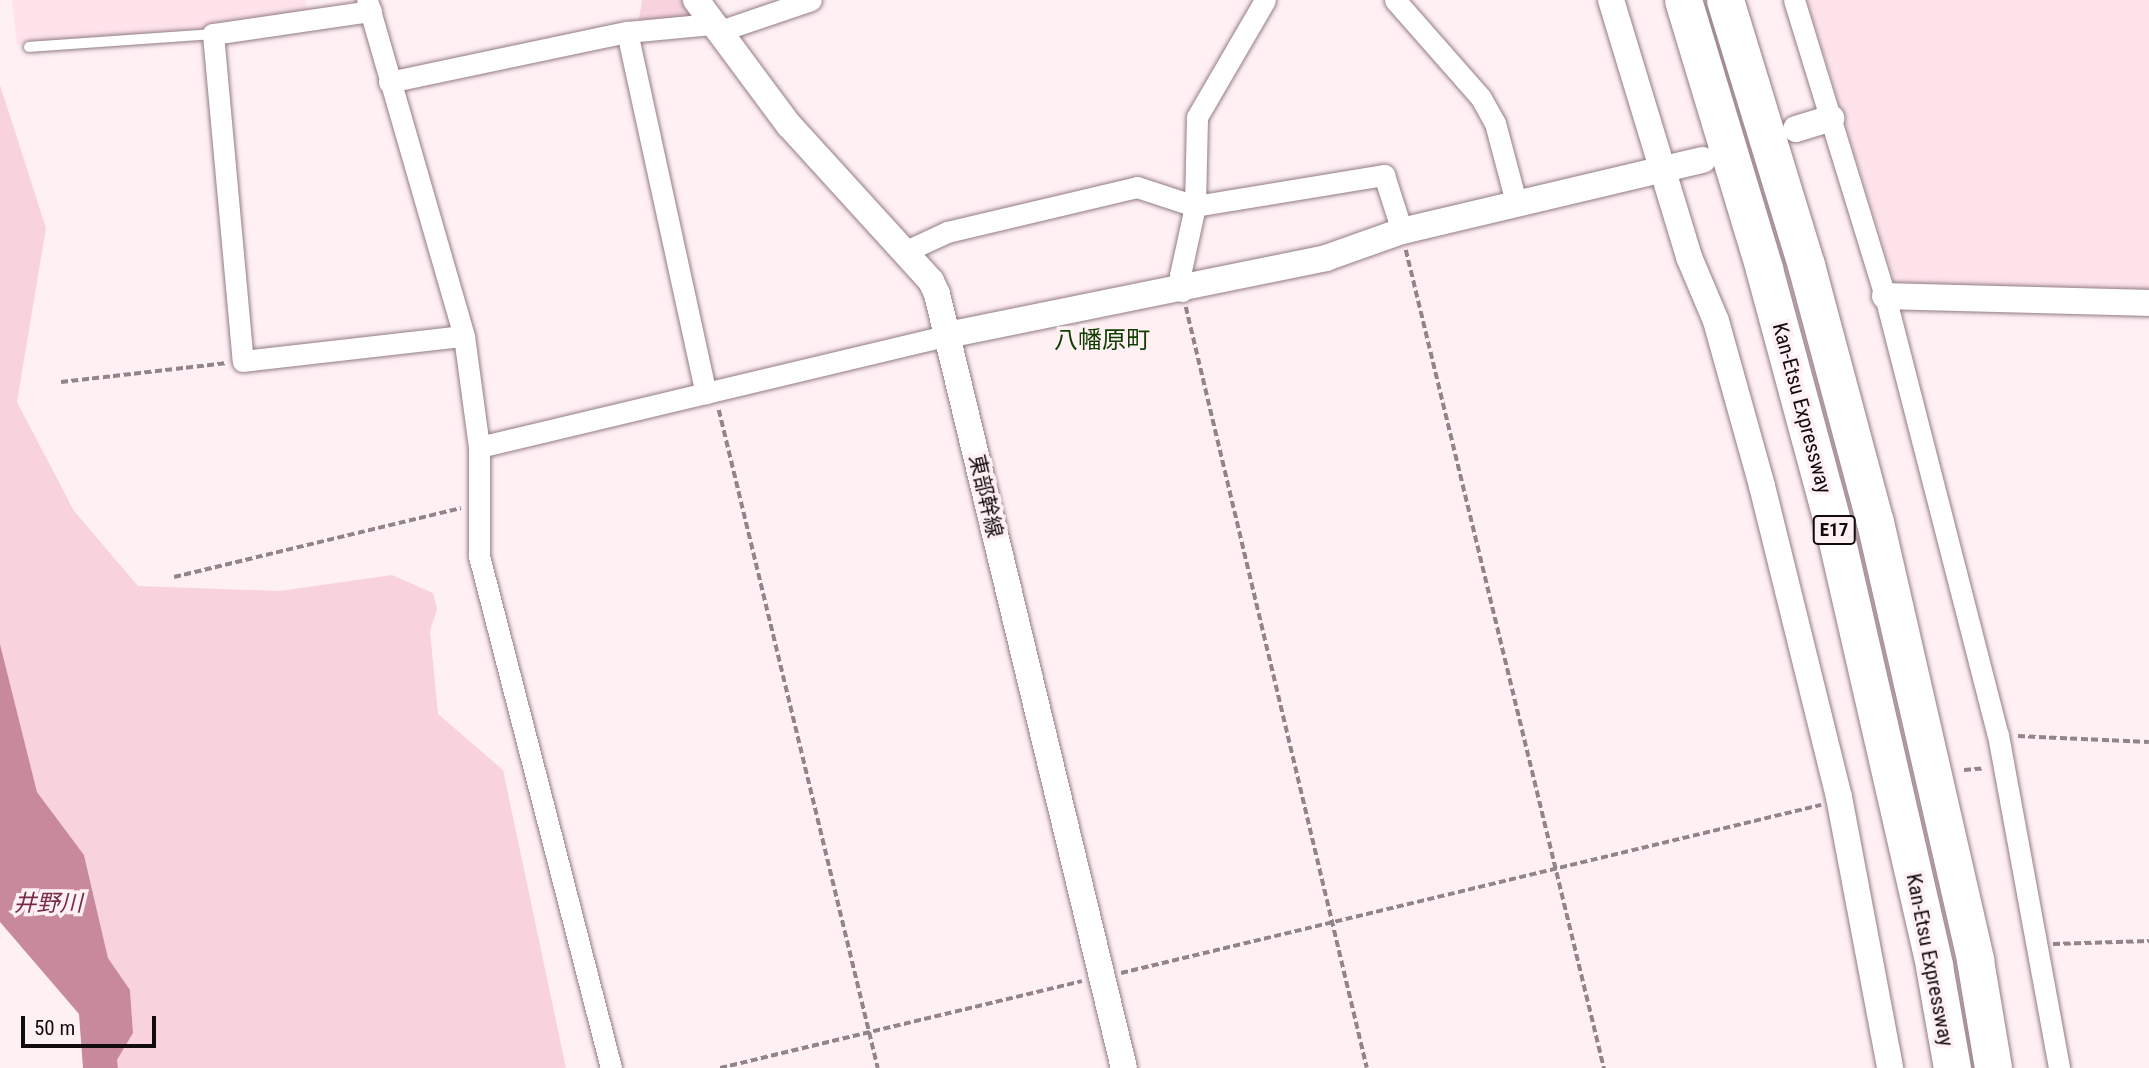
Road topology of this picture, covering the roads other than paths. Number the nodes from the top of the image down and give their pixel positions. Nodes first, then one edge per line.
1 (696, 0) edge
2 (811, 0) edge
3 (1265, 0) edge
4 (1395, 0) edge
5 (1611, 0) edge
6 (1683, 0) edge
7 (1725, 0) edge
8 (1794, 0) edge
9 (369, 5) edge
10 (715, 28) junction
11 (627, 32) junction
12 (213, 34) junction
13 (29, 47) dead end
14 (389, 82) junction
15 (1831, 118) junction
16 (1796, 129) dead end
17 (1703, 160) dead end
18 (1663, 169) junction
19 (1517, 202) junction
20 (1195, 206) junction
21 (1402, 231) junction
22 (904, 252) junction
23 (1182, 291) junction
24 (1885, 296) junction
25 (2149, 303) edge
26 (948, 335) junction
27 (464, 336) junction
28 (710, 392) junction
29 (479, 447) junction
30 (611, 1068) edge
31 (1124, 1068) edge
32 (1889, 1068) edge
33 (1952, 1068) edge
34 (1993, 1068) edge
35 (2060, 1068) edge

1 - 10 street, 東部幹線
2 - 10 street
3 - 20 street
4 - 19 street
5 - 18 street
6 - 33 highway, Kan-Etsu Expressway / E17
7 - 34 highway, Kan-Etsu Expressway / E17
8 - 15 street
9 - 12 street
9 - 14 street
10 - 11 street
10 - 22 street, 東部幹線
11 - 14 street
11 - 28 street
12 - 13 lane
12 - 27 street
14 - 27 street
15 - 16 street
15 - 24 street
17 - 18 street
18 - 19 street
18 - 32 street
19 - 21 street
20 - 21 street
20 - 22 street
20 - 23 street
21 - 23 street
22 - 26 street, 東部幹線
23 - 26 street
24 - 25 street
24 - 35 street
26 - 28 street
26 - 31 street, 東部幹線
27 - 29 street
28 - 29 street
29 - 30 street

